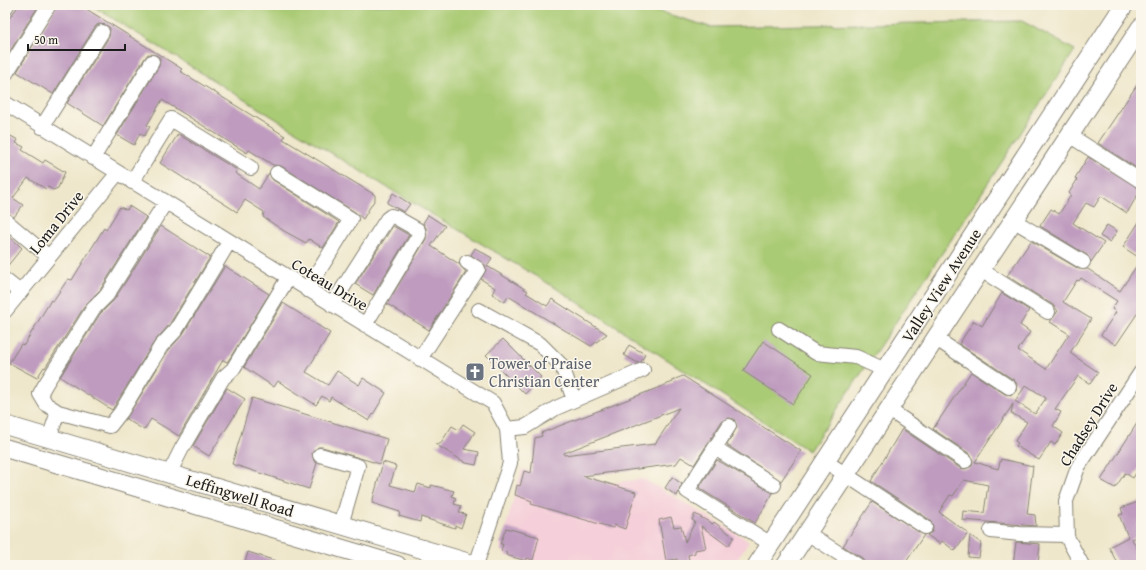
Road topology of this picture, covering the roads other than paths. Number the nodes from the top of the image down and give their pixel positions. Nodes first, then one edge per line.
1 (7, 5) edge
2 (49, 5) edge
3 (1124, 5) edge
4 (5, 8) edge
5 (1141, 26) edge
6 (102, 32) dead end
7 (152, 62) dead end
8 (5, 75) edge
9 (5, 103) edge
10 (42, 126) junction
11 (1070, 135) junction
12 (93, 158) junction
13 (251, 168) dead end
14 (277, 173) dead end
15 (117, 174) junction
16 (1141, 181) edge
17 (132, 182) junction
18 (165, 203) junction
19 (5, 220) edge
20 (1014, 220) junction
21 (229, 242) junction
22 (49, 257) junction
23 (467, 262) dead end
24 (1084, 262) dead end
25 (981, 270) junction
26 (288, 278) junction
27 (5, 280) edge
28 (307, 290) junction
29 (20, 292) junction
30 (332, 305) junction
31 (479, 310) dead end
32 (5, 311) edge
33 (1048, 312) dead end
34 (365, 325) junction
35 (779, 329) dead end
36 (935, 338) junction
37 (420, 359) junction
38 (643, 370) dead end
39 (885, 370) junction
40 (1141, 372) edge
41 (1009, 387) dead end
42 (574, 400) junction
43 (888, 409) junction
44 (58, 412) junction
45 (5, 425) edge
46 (729, 426) dead end
47 (507, 429) junction
48 (48, 438) junction
49 (5, 448) edge
50 (715, 448) junction
51 (320, 455) dead end
52 (965, 461) dead end
53 (825, 462) junction
54 (169, 474) junction
55 (845, 475) junction
56 (774, 485) dead end
57 (340, 525) junction
58 (926, 527) dead end
59 (991, 531) dead end
60 (807, 533) junction
61 (1067, 535) junction
62 (771, 544) junction
63 (397, 565) edge
64 (476, 565) edge
65 (757, 565) edge
66 (786, 565) edge
67 (858, 565) edge
68 (1082, 565) edge

1 - 4 street
2 - 8 street
3 - 39 main road, Valley View Avenue
5 - 11 main road, Valley View Avenue
6 - 10 street
7 - 12 street
9 - 10 street, Coteau Drive
10 - 12 street, Coteau Drive
11 - 16 street
11 - 20 main road, Valley View Avenue
12 - 15 street, Coteau Drive
13 - 17 street
14 - 28 street
15 - 17 street, Coteau Drive
15 - 22 street, Loma Drive
17 - 18 street, Coteau Drive
18 - 21 street, Coteau Drive
18 - 44 street
19 - 22 street
20 - 24 street
20 - 25 main road, Valley View Avenue
21 - 26 street, Coteau Drive
21 - 44 street
22 - 29 street, Loma Drive
23 - 37 street
25 - 33 street
25 - 36 main road, Valley View Avenue
26 - 28 street, Coteau Drive
26 - 54 street
27 - 29 street
28 - 30 street, Coteau Drive
29 - 32 street, Loma Drive
30 - 34 street, Coteau Drive
30 - 34 street
31 - 42 street
34 - 37 street, Coteau Drive
35 - 39 street
36 - 41 street
36 - 43 main road, Valley View Avenue
37 - 47 street, Coteau Drive
38 - 42 street
39 - 53 main road, Valley View Avenue
40 - 61 street, Chadsey Drive
42 - 47 street
43 - 52 street
43 - 55 main road, Valley View Avenue
44 - 48 street
45 - 48 main road, Leffingwell Road
46 - 50 street
47 - 64 street, Coteau Drive
48 - 54 main road, Leffingwell Road
49 - 63 main road, Leffingwell Road
50 - 56 street
50 - 62 street
51 - 57 street
53 - 55 street
53 - 62 main road, Valley View Avenue
54 - 57 main road, Leffingwell Road
55 - 58 street
55 - 60 main road, Valley View Avenue
57 - 64 main road, Leffingwell Road
59 - 61 street
60 - 66 main road, Valley View Avenue
60 - 67 street
61 - 68 street, Chadsey Drive
62 - 65 main road, Valley View Avenue

